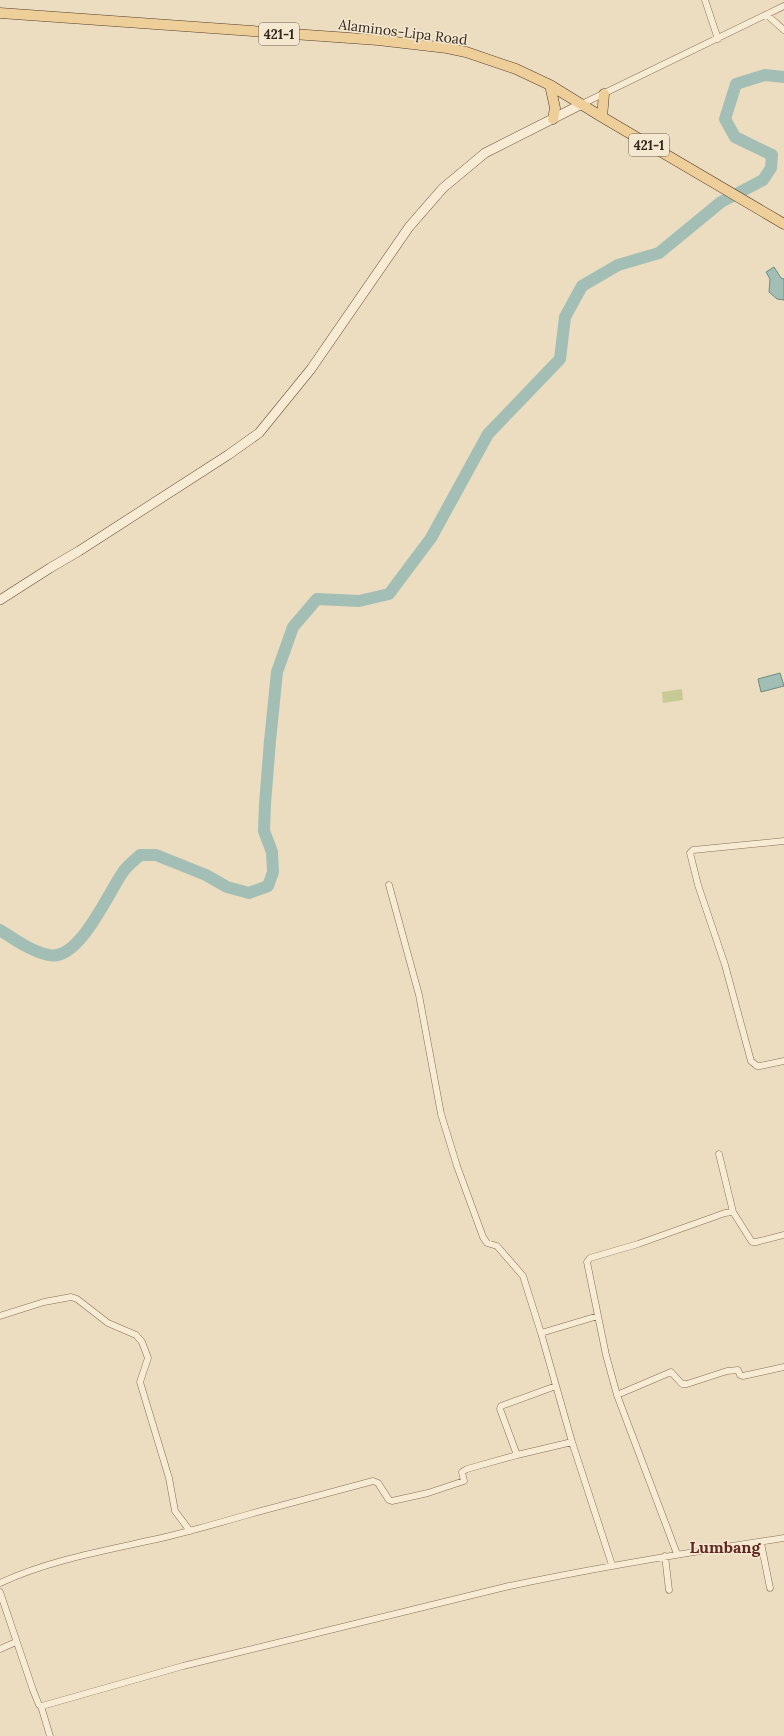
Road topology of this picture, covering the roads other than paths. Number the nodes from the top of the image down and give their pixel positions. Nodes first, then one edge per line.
1 (705, 0) edge
2 (784, 6) edge
3 (0, 13) edge
4 (767, 15) junction
5 (784, 30) edge
6 (718, 39) junction
7 (550, 85) junction
8 (604, 94) junction
9 (582, 104) junction
10 (602, 117) junction
11 (553, 119) junction
12 (784, 224) edge
13 (0, 600) edge
14 (784, 841) edge
15 (389, 885) dead end
16 (784, 1061) edge
17 (719, 1154) dead end
18 (733, 1212) junction
19 (784, 1235) edge
20 (0, 1316) edge
21 (598, 1316) junction
22 (541, 1333) junction
23 (784, 1366) edge
24 (556, 1386) junction
25 (617, 1396) junction
26 (572, 1442) junction
27 (517, 1454) junction
28 (190, 1531) junction
29 (784, 1538) edge
30 (761, 1543) junction
31 (677, 1554) junction
32 (665, 1556) junction
33 (612, 1566) junction
34 (0, 1583) edge
35 (770, 1588) dead end
36 (670, 1590) dead end
37 (0, 1592) edge
38 (16, 1642) junction
39 (0, 1649) edge
40 (41, 1706) junction
41 (50, 1736) edge

1 - 6 street
2 - 4 street
3 - 7 main road, Alaminos-Lipa Road / 421-1
4 - 5 street
4 - 6 street
6 - 8 street
7 - 9 main road, Alaminos-Lipa Road / 421-1
7 - 11 main road
8 - 9 street
8 - 10 main road
9 - 10 main road, Alaminos-Lipa Road / 421-1
9 - 11 street
10 - 12 main road, Alaminos-Lipa Road / 421-1
11 - 13 street
14 - 16 street
15 - 22 street
17 - 18 street
18 - 19 street
18 - 21 street
20 - 28 street
21 - 22 street
21 - 25 street
22 - 24 street
23 - 25 street
24 - 26 street
24 - 27 street
25 - 31 street
26 - 27 street
26 - 33 street
27 - 28 street
28 - 34 street
29 - 30 street
30 - 31 street
30 - 35 street
31 - 32 street
32 - 33 street
32 - 36 street
33 - 40 street
37 - 38 street
38 - 39 street
38 - 40 street
40 - 41 street

